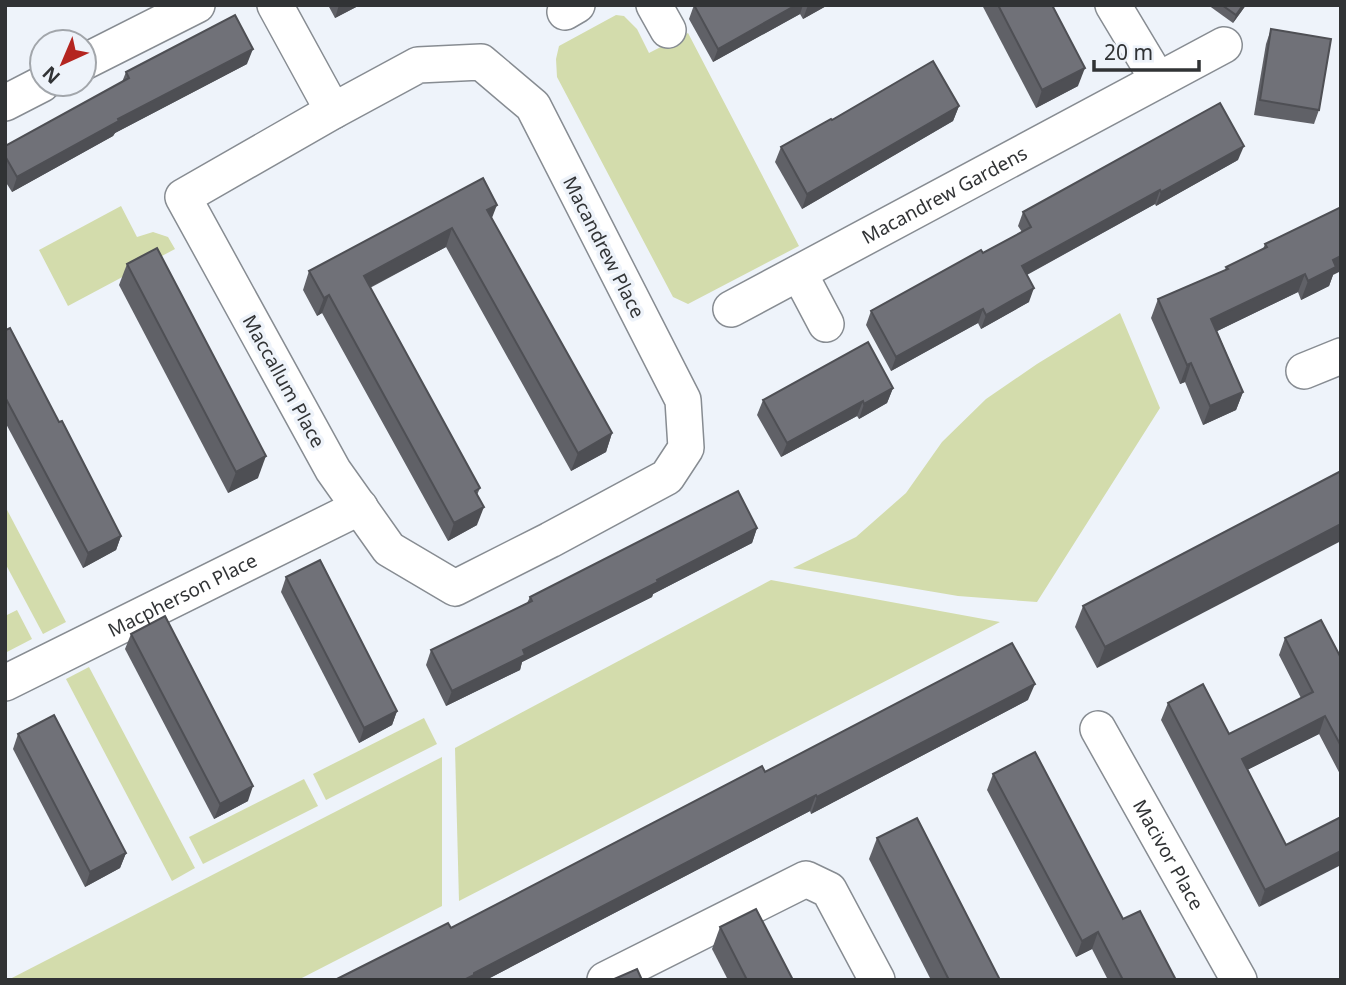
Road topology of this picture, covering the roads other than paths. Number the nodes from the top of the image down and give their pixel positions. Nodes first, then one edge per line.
1 (197, 5) edge
2 (275, 5) edge
3 (1113, 5) edge
4 (1224, 45) dead end
5 (98, 55) edge
6 (1158, 80) junction
7 (28, 91) edge
8 (5, 103) edge
9 (333, 111) junction
10 (799, 273) junction
11 (731, 309) dead end
12 (826, 324) dead end
13 (1341, 356) edge
14 (1304, 371) dead end
15 (360, 507) junction
16 (550, 540) joint
17 (5, 683) edge
18 (1098, 729) dead end
19 (605, 980) edge
20 (877, 980) edge
21 (1239, 980) edge

1 - 5 street
2 - 9 street
3 - 6 street
4 - 6 street, Macandrew Gardens
6 - 10 street, Macandrew Gardens
7 - 8 street
9 - 15 street, Maccallum Place
9 - 16 street, Macandrew Place
10 - 11 street, Macandrew Gardens
10 - 12 street
13 - 14 street
15 - 16 street, Maccallum Place
15 - 17 street, Macpherson Place
18 - 21 street, Macivor Place
19 - 20 street

